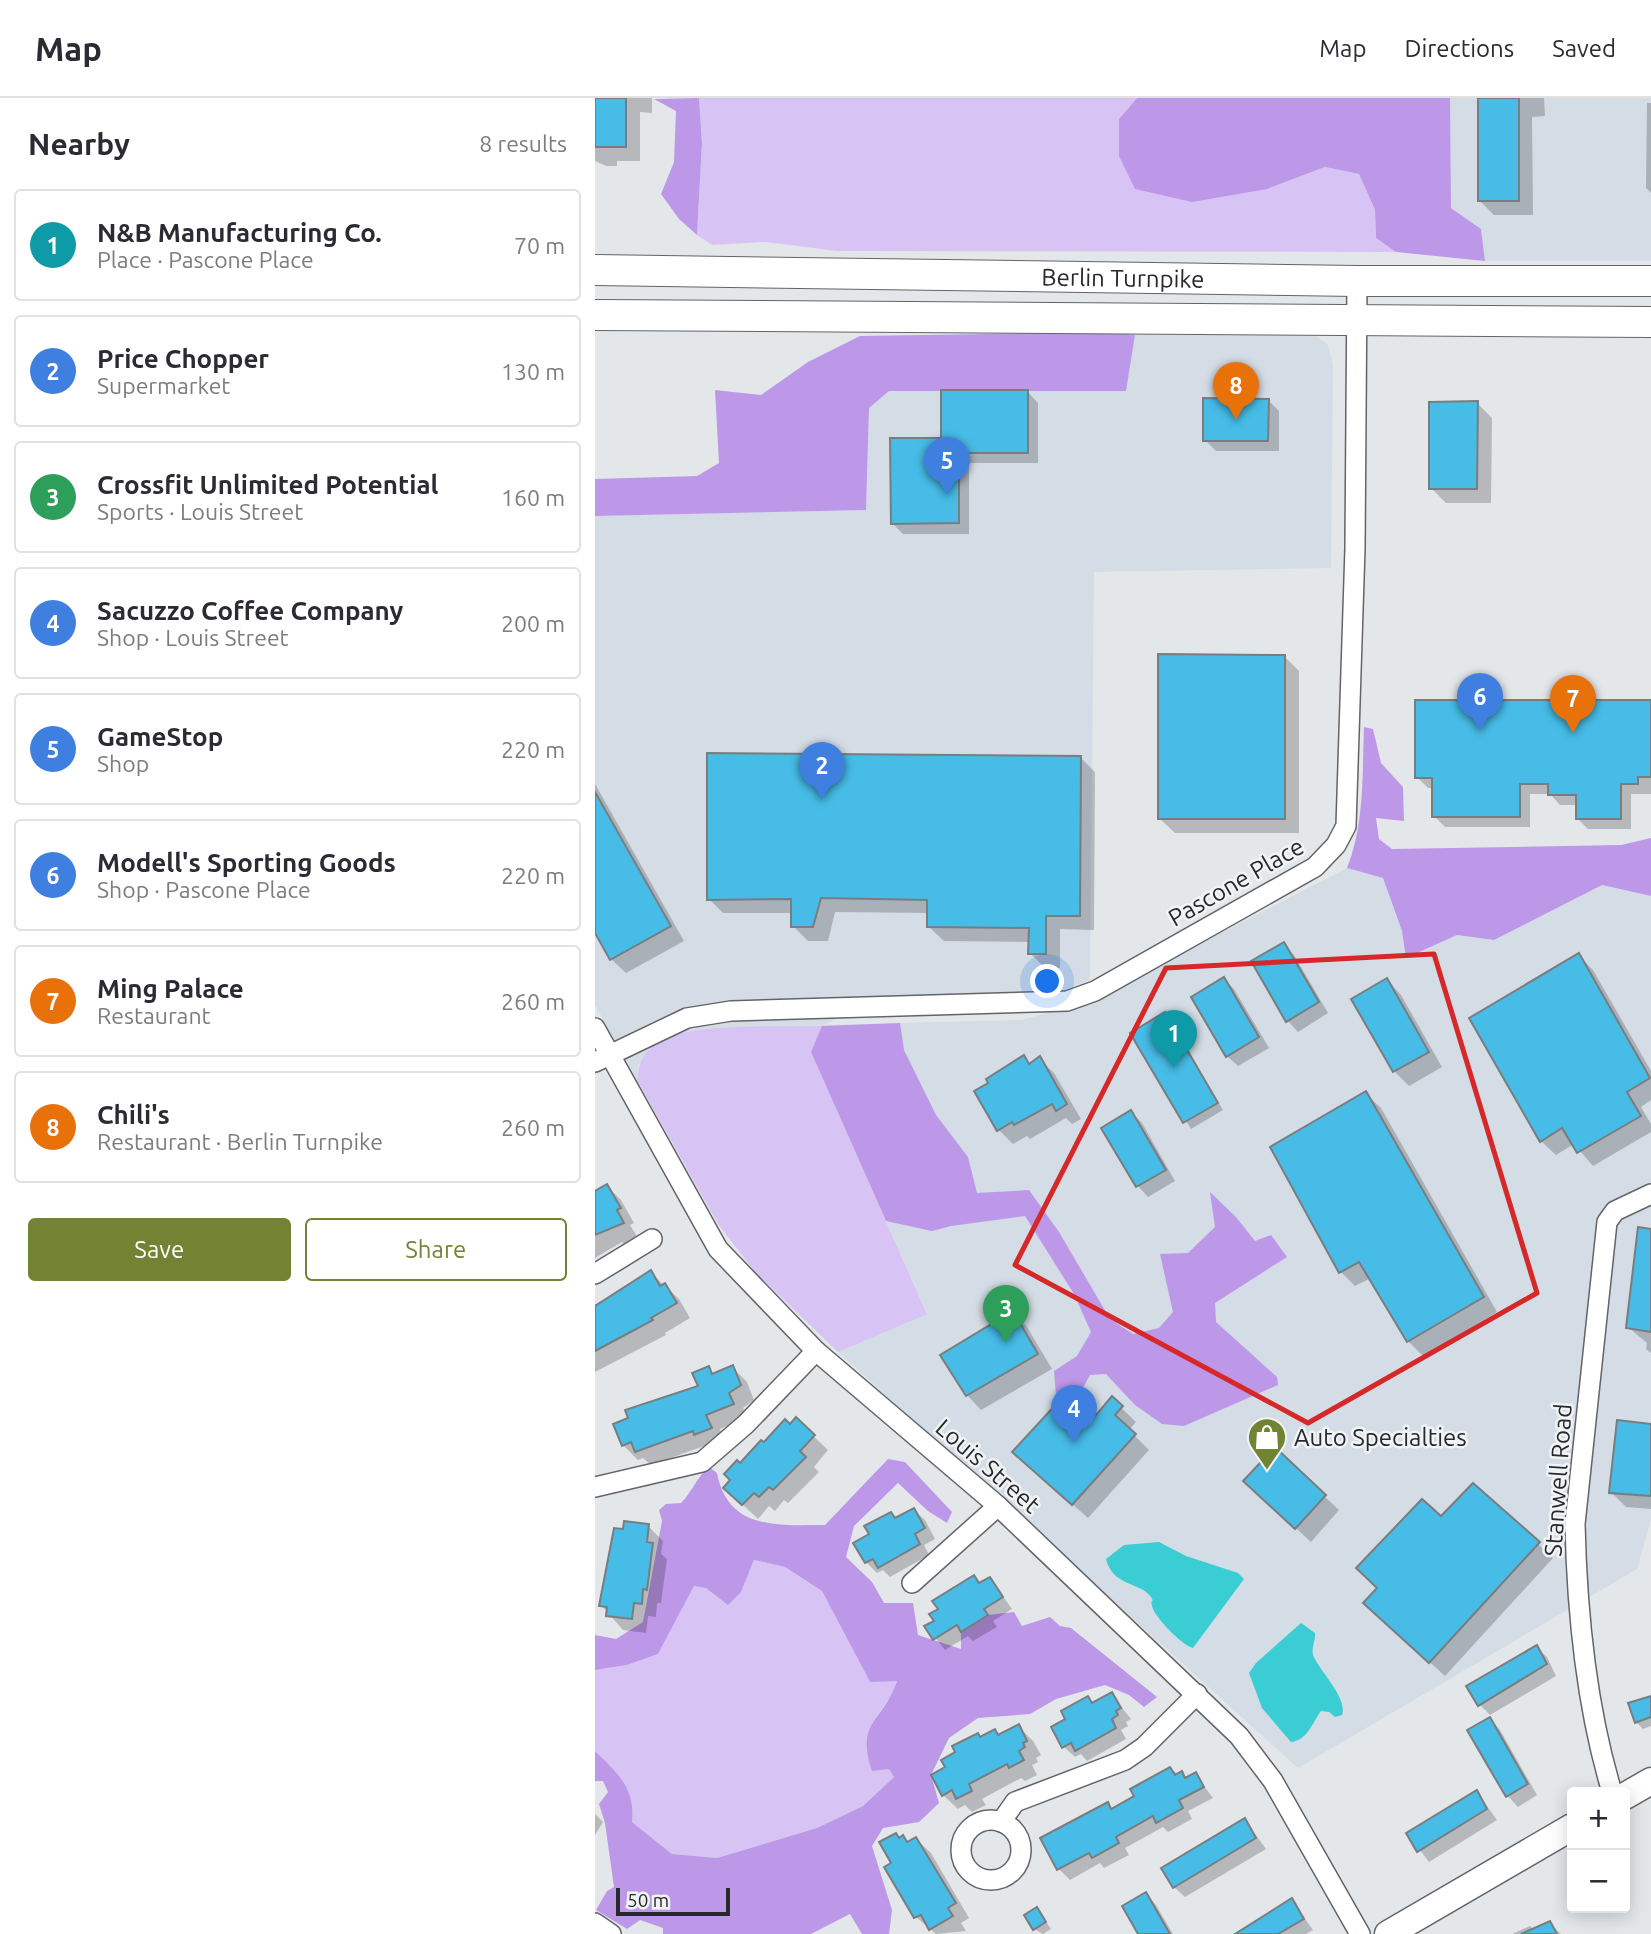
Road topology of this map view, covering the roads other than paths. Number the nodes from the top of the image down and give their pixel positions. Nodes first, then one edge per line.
1 (595, 270) edge
2 (1357, 281) junction
3 (1651, 281) edge
4 (595, 315) edge
5 (1357, 320) junction
6 (1651, 322) edge
7 (595, 1028) edge
8 (602, 1058) edge
9 (1651, 1194) edge
10 (652, 1239) dead end
11 (595, 1274) edge
12 (816, 1351) junction
13 (595, 1487) edge
14 (998, 1506) junction
15 (912, 1583) dead end
16 (1197, 1694) junction
17 (1651, 1782) edge
18 (1611, 1787) edge
19 (1630, 1793) edge
20 (1001, 1822) dead end
21 (1567, 1830) edge
22 (595, 1923) edge
23 (611, 1934) edge
24 (1360, 1934) edge
25 (1388, 1934) edge

1 - 2 highway, Berlin Turnpike
2 - 3 highway, Berlin Turnpike
2 - 5 street, Pascone Place
4 - 5 highway, Berlin Turnpike
5 - 6 highway, Berlin Turnpike
5 - 8 street, Pascone Place
7 - 8 street, Louis Street
8 - 12 street, Louis Street
9 - 18 street, Stanwell Road
10 - 11 street
12 - 13 street
12 - 14 street, Louis Street
14 - 15 street
14 - 16 street, Louis Street
16 - 20 street
16 - 24 street, Louis Street
17 - 19 main road
21 - 25 main road
22 - 23 street

